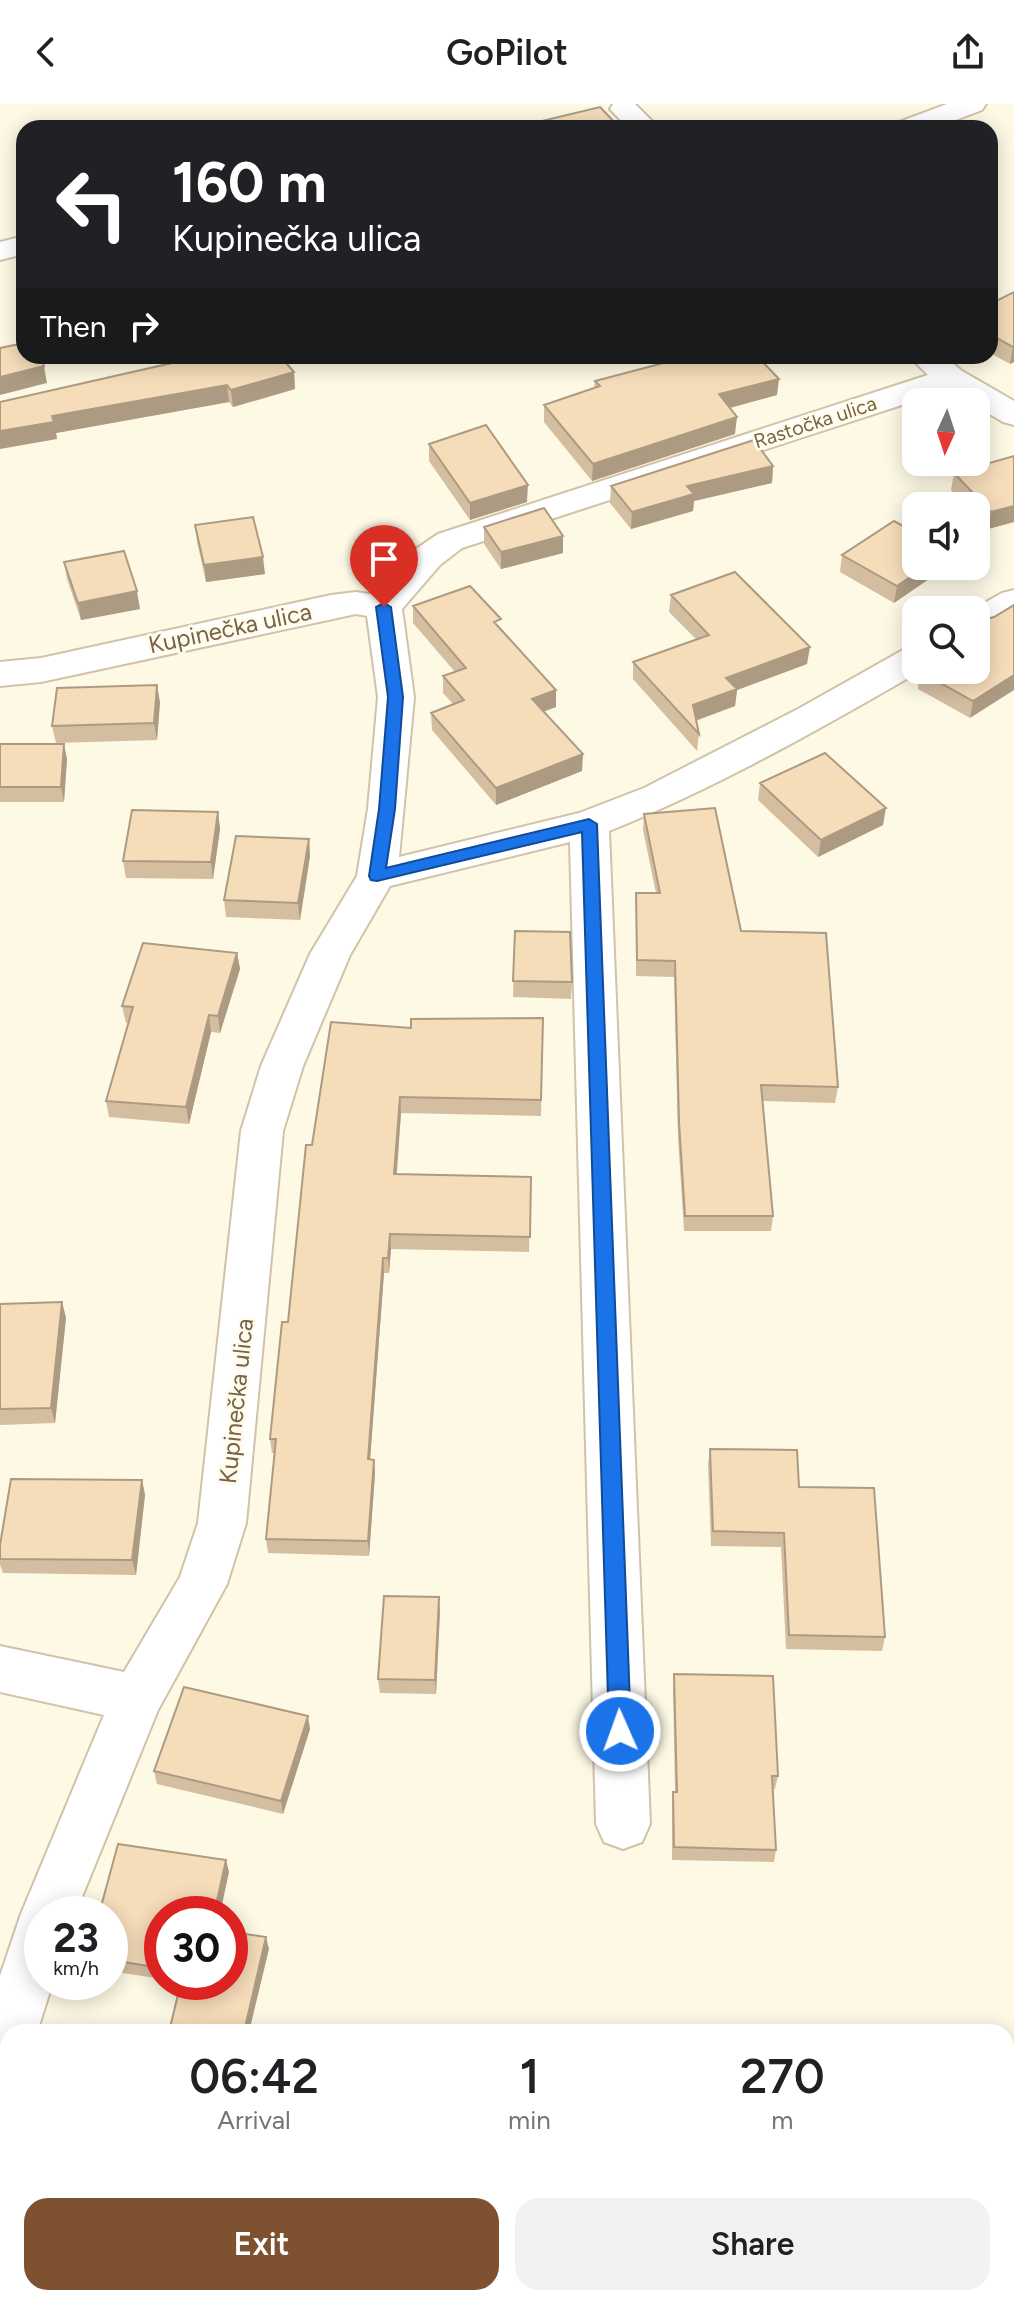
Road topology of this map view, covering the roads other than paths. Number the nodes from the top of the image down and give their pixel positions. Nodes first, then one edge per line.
1 (972, 104) edge
2 (624, 109) dead end
3 (636, 120) edge
4 (930, 120) edge
5 (934, 364) edge
6 (951, 378) junction
7 (1010, 408) edge
8 (1014, 601) edge
9 (384, 607) junction
10 (990, 615) edge
11 (902, 666) edge
12 (0, 674) edge
13 (589, 824) junction
14 (377, 876) junction
15 (0, 1669) edge
16 (137, 1698) junction
17 (623, 1824) dead end
18 (55, 1896) edge
19 (24, 1986) edge
20 (11, 2024) edge

1 - 4 street
2 - 3 street
5 - 6 street
6 - 7 street
6 - 9 street, Rastočka ulica
8 - 10 street
9 - 12 street, Kupinečka ulica
9 - 14 street, Kupinečka ulica
11 - 13 street
13 - 14 street
13 - 17 street
14 - 16 street, Kupinečka ulica
15 - 16 street
16 - 18 street, Kupinečka ulica
19 - 20 street

